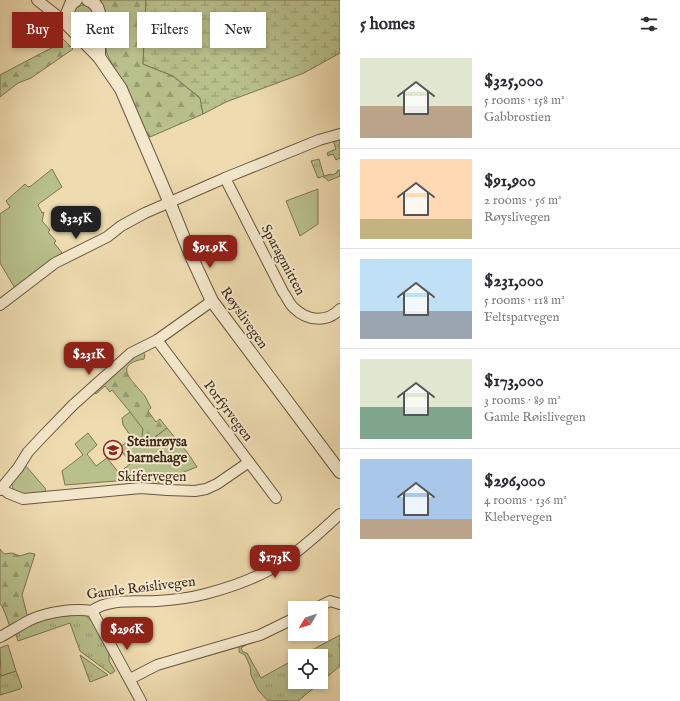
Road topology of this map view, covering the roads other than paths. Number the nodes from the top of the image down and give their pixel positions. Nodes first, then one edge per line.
1 (37, 0) edge
2 (76, 0) edge
3 (88, 0) edge
4 (64, 20) junction
5 (99, 57) junction
6 (340, 134) edge
7 (225, 178) junction
8 (169, 201) junction
9 (212, 301) junction
10 (0, 305) edge
11 (340, 309) edge
12 (157, 340) junction
13 (249, 462) junction
14 (340, 472) edge
15 (1, 489) edge
16 (276, 498) dead end
17 (340, 514) edge
18 (328, 602) edge
19 (340, 604) edge
20 (92, 611) junction
21 (288, 621) edge
22 (0, 637) edge
23 (130, 679) junction
24 (141, 701) edge

1 - 4 street
2 - 4 street
3 - 5 street
4 - 5 street, Røyslivegen
5 - 8 street, Røyslivegen
6 - 7 street
7 - 8 street
7 - 11 street, Sparagmitten
8 - 9 street, Røyslivegen
8 - 10 street
9 - 12 street
9 - 14 street, Røyslivegen
12 - 13 street, Porfyrvegen
12 - 15 street
13 - 15 street, Skifervegen
13 - 16 street, Porfyrvegen
17 - 20 street, Gamle Røislivegen
18 - 19 street
20 - 22 street, Gamle Røislivegen
20 - 23 street
21 - 23 street
23 - 24 street

